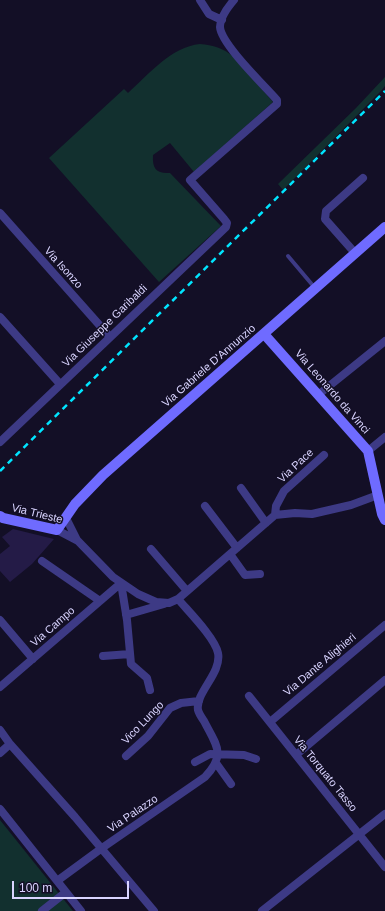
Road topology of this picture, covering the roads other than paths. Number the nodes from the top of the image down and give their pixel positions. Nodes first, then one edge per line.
1 (200, 0) edge
2 (234, 0) edge
3 (222, 20) junction
4 (363, 178) dead end
5 (0, 213) edge
6 (385, 227) edge
7 (355, 253) junction
8 (288, 256) dead end
9 (315, 289) junction
10 (0, 317) edge
11 (3, 327) edge
12 (264, 334) junction
13 (110, 337) junction
14 (385, 341) edge
15 (60, 384) junction
16 (318, 395) junction
17 (385, 437) edge
18 (0, 442) edge
19 (368, 451) junction
20 (324, 455) dead end
21 (241, 488) dead end
22 (378, 495) junction
23 (204, 506) dead end
24 (275, 515) junction
25 (0, 516) edge
26 (66, 518) junction
27 (385, 520) edge
28 (266, 523) junction
29 (57, 530) junction
30 (78, 541) junction
31 (237, 548) junction
32 (151, 549) dead end
33 (230, 554) junction
34 (42, 561) dead end
35 (260, 574) dead end
36 (121, 583) junction
37 (187, 591) junction
38 (178, 599) junction
39 (100, 601) junction
40 (169, 603) junction
41 (126, 615) junction
42 (0, 620) edge
43 (385, 625) edge
44 (130, 654) junction
45 (103, 656) dead end
46 (33, 659) junction
47 (385, 680) edge
48 (0, 687) edge
49 (150, 690) dead end
50 (249, 696) dead end
51 (199, 701) junction
52 (270, 722) junction
53 (0, 730) edge
54 (10, 744) junction
55 (0, 753) edge
56 (296, 755) junction
57 (126, 756) dead end
58 (217, 759) junction
59 (256, 759) dead end
60 (195, 762) dead end
61 (230, 784) dead end
62 (0, 809) edge
63 (385, 814) edge
64 (359, 834) junction
65 (102, 848) junction
66 (385, 867) edge
67 (58, 882) junction
68 (66, 892) junction
69 (264, 910) edge
70 (42, 911) edge
71 (81, 911) edge
72 (154, 911) edge

1 - 3 street
2 - 3 street
3 - 13 street, Via Giuseppe Garibaldi
4 - 7 street
5 - 13 street, Via Isonzo
6 - 7 street, Via Gabriele D'Annunzio
7 - 9 street, Via Gabriele D'Annunzio
8 - 9 lane
9 - 12 street, Via Gabriele D'Annunzio
10 - 11 street
11 - 15 street
12 - 16 street, Via Leonardo da Vinci
12 - 26 street, Via Gabriele D'Annunzio
13 - 15 street, Via Giuseppe Garibaldi
14 - 16 street
15 - 18 street, Via Giuseppe Garibaldi
16 - 19 street, Via Leonardo da Vinci
17 - 19 street
19 - 22 street, Via Leonardo da Vinci
20 - 24 street, Via Pace
21 - 28 street
22 - 24 street
22 - 27 street, Via Leonardo da Vinci
23 - 31 street
24 - 28 street
25 - 29 street, Via Trieste
26 - 29 street, Via Gabriele D'Annunzio
26 - 30 street
28 - 31 street
29 - 30 street, Via Trieste
30 - 36 street, Via Trieste
31 - 33 street
32 - 37 street
33 - 35 street
33 - 37 street
34 - 39 street
36 - 39 street, Via Campo
36 - 40 street, Via Trieste
36 - 41 street
37 - 38 street
38 - 40 street
38 - 51 street
39 - 46 street, Via Campo
40 - 41 street
41 - 44 street
42 - 46 street
43 - 52 street, Via Dante Alighieri
44 - 45 street
44 - 49 street
46 - 48 street, Via Campo
47 - 56 street
50 - 52 street, Via Torquato Tasso
51 - 57 street, Vico Lungo
51 - 58 street
52 - 56 street, Via Torquato Tasso
53 - 54 street
54 - 55 street
54 - 65 street
56 - 64 street, Via Torquato Tasso
58 - 59 street
58 - 60 street
58 - 61 street
58 - 65 street, Via Palazzo
62 - 67 street
63 - 64 street
64 - 66 street, Via Torquato Tasso
64 - 69 street
65 - 67 street, Via Palazzo
65 - 72 street
67 - 68 street
68 - 70 street
68 - 71 street

